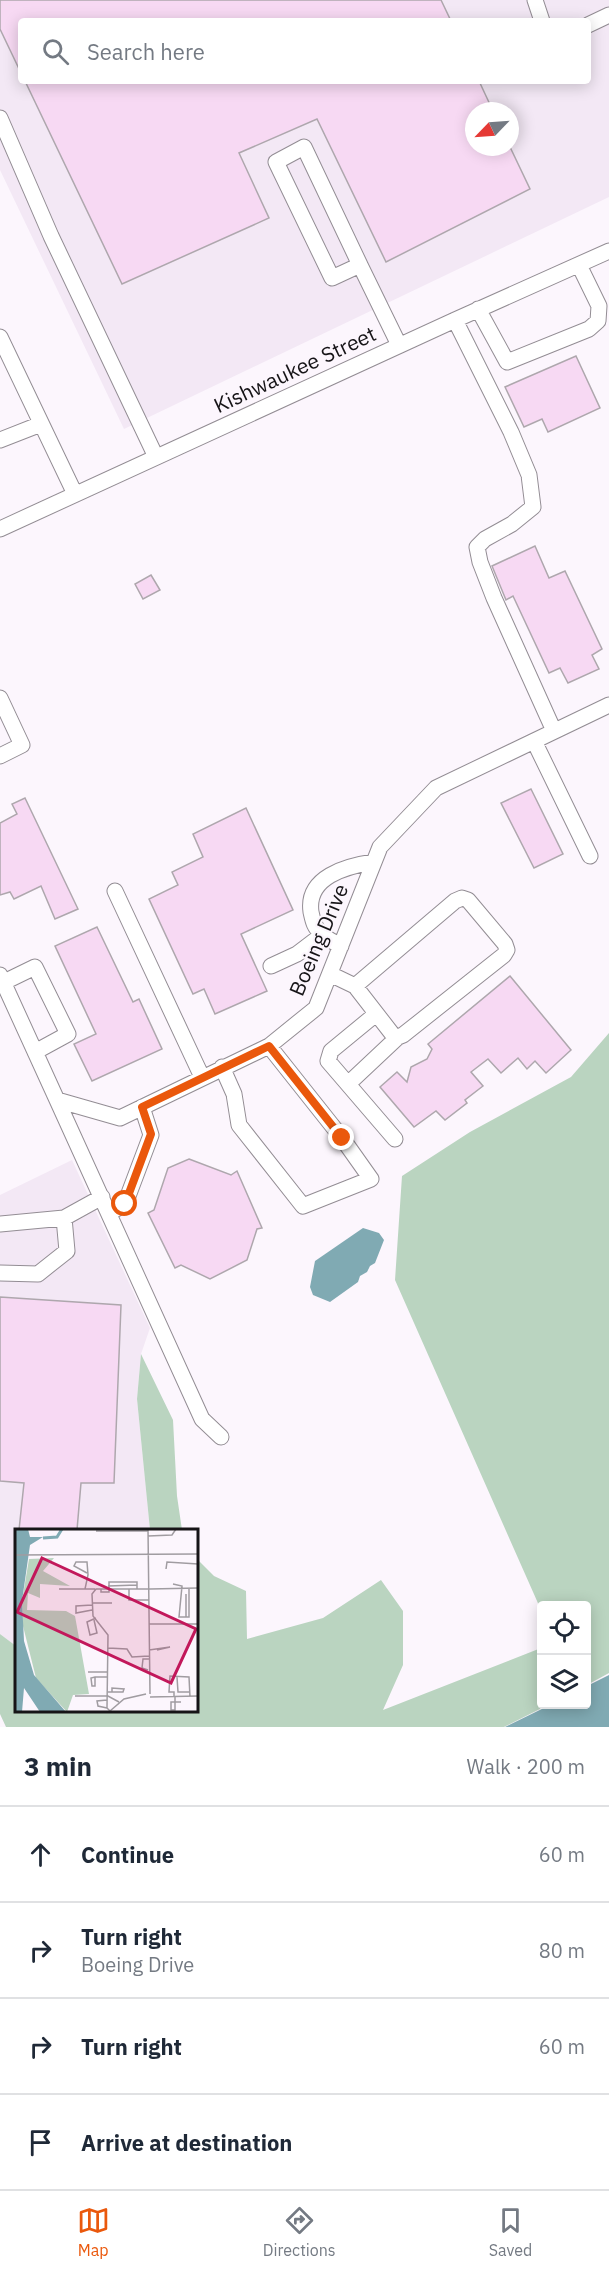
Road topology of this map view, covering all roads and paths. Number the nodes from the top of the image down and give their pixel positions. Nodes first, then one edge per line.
1 (538, 1) edge
2 (609, 15) edge
3 (541, 18) edge
4 (591, 24) edge
5 (0, 118) edge
6 (609, 251) edge
7 (360, 265) junction
8 (579, 265) junction
9 (478, 309) junction
10 (454, 320) junction
11 (0, 337) edge
12 (399, 345) junction
13 (41, 424) junction
14 (0, 440) edge
15 (156, 457) junction
16 (75, 494) junction
17 (0, 529) edge
18 (0, 698) edge
19 (609, 705) edge
20 (554, 731) junction
21 (534, 741) junction
22 (2, 752) edge
23 (590, 856) dead end
24 (374, 862) junction
25 (115, 891) dead end
26 (322, 935) junction
27 (341, 946) junction
28 (271, 966) dead end
29 (330, 974) junction
30 (1, 981) edge
31 (355, 986) junction
32 (376, 1014) junction
33 (398, 1037) junction
34 (269, 1046) junction
35 (35, 1052) junction
36 (222, 1067) junction
37 (202, 1077) junction
38 (348, 1084) junction
39 (57, 1100) junction
40 (142, 1107) junction
41 (394, 1139) dead end
42 (102, 1197) junction
43 (109, 1213) junction
44 (64, 1218) junction
45 (0, 1224) edge
46 (0, 1273) edge
47 (221, 1437) dead end

1 - 3 street
2 - 4 street
5 - 15 street
6 - 8 street, Kishwaukee Street
7 - 7 street
7 - 12 street
8 - 9 street, Kishwaukee Street
8 - 9 street
9 - 10 street, Kishwaukee Street
10 - 12 street, Kishwaukee Street
10 - 20 street
11 - 13 street
12 - 15 street, Kishwaukee Street
13 - 14 street
13 - 16 street
15 - 16 street, Kishwaukee Street
16 - 17 street, Kishwaukee Street
18 - 22 street
19 - 20 street, Boeing Drive
20 - 21 street, Boeing Drive
21 - 23 street
21 - 24 street, Boeing Drive
24 - 26 street
24 - 27 street, Boeing Drive
25 - 37 street
26 - 27 street
26 - 28 street
27 - 29 street, Boeing Drive
29 - 31 street
29 - 34 street, Boeing Drive
30 - 35 street
30 - 35 street
31 - 32 street
31 - 33 street
32 - 33 street
32 - 38 street
33 - 38 street
34 - 36 street, Boeing Drive
34 - 36 street
35 - 39 street
36 - 37 street, Boeing Drive
37 - 40 street, Boeing Drive
38 - 41 street
39 - 40 street, Boeing Drive
39 - 42 street
40 - 43 street
42 - 43 street
42 - 44 street
43 - 47 street
44 - 45 street
44 - 46 street

